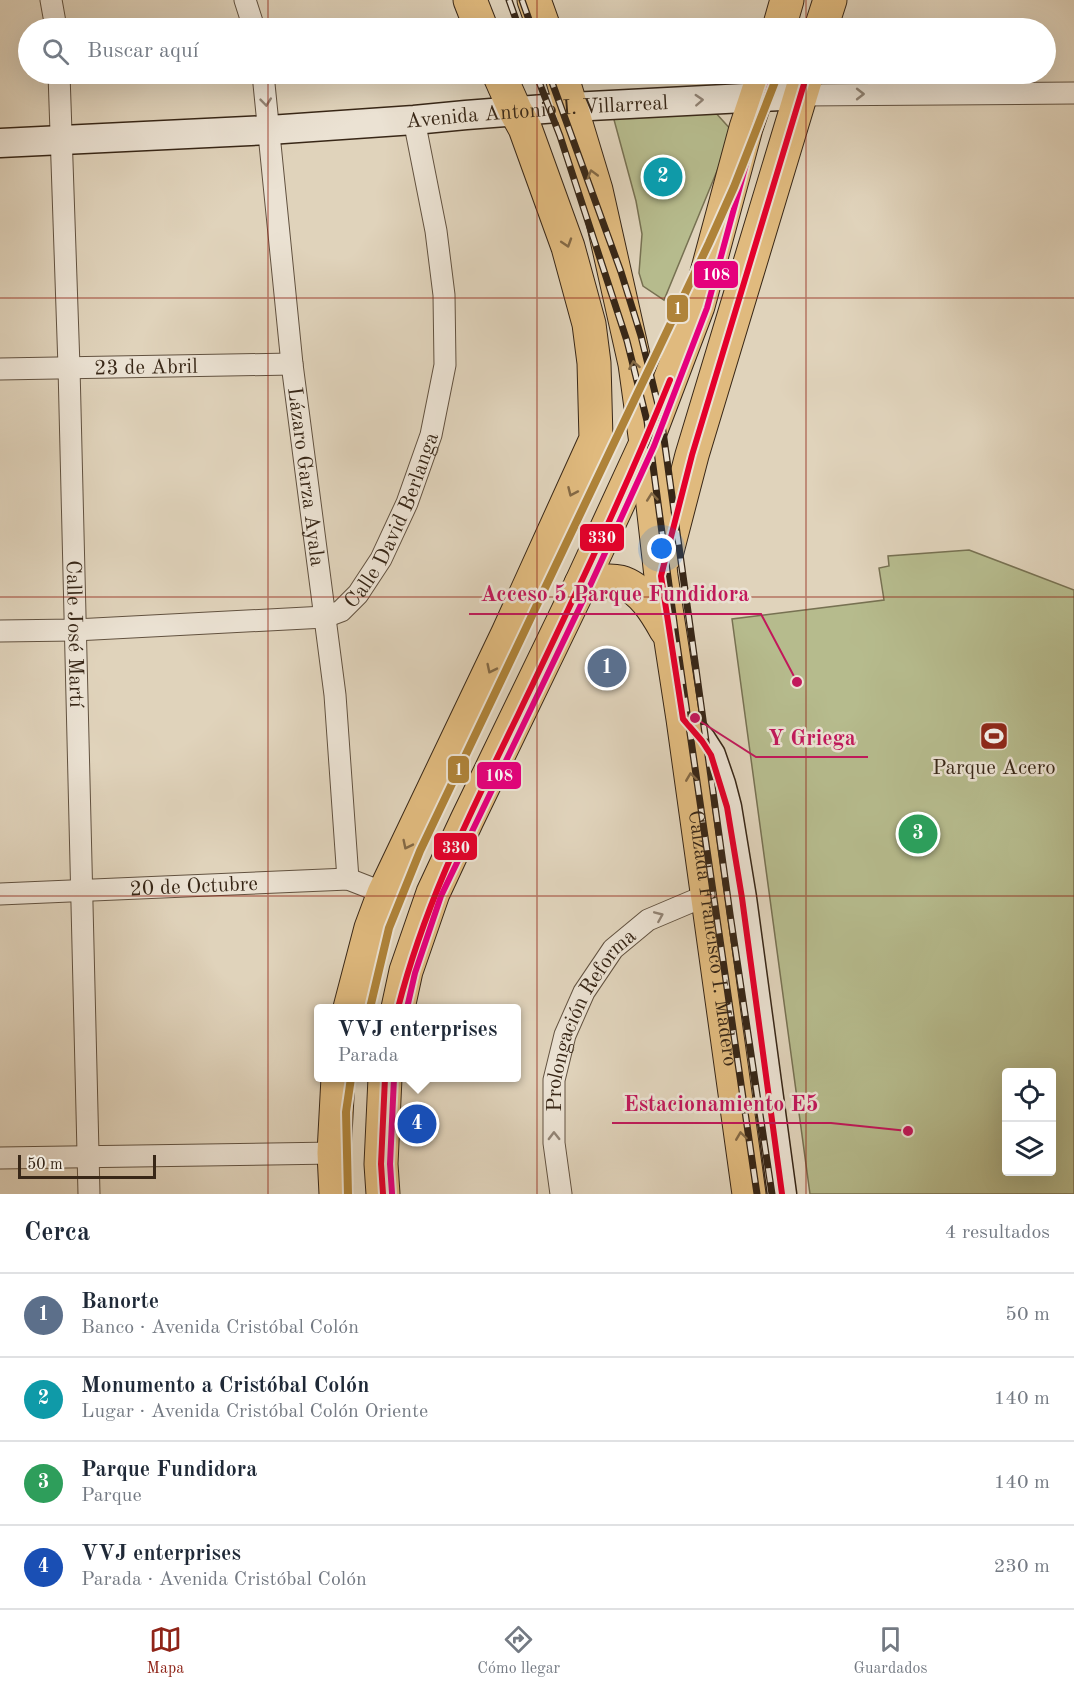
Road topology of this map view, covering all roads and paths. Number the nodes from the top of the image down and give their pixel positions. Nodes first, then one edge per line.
1 (51, 0) edge
2 (245, 0) edge
3 (470, 0) edge
4 (534, 0) edge
5 (787, 0) edge
6 (830, 0) edge
7 (54, 18) edge
8 (251, 18) edge
9 (477, 18) edge
10 (540, 18) edge
11 (782, 18) edge
12 (824, 18) edge
13 (59, 84) edge
14 (263, 84) edge
15 (503, 84) edge
16 (564, 84) edge
17 (804, 84) edge
18 (760, 86) edge
19 (1074, 93) edge
20 (571, 107) junction
21 (515, 110) junction
22 (414, 120) junction
23 (269, 130) junction
24 (62, 140) junction
25 (0, 143) edge
26 (292, 364) junction
27 (69, 367) junction
28 (0, 369) edge
29 (646, 443) junction
30 (661, 576) junction
31 (581, 584) junction
32 (325, 617) junction
33 (75, 630) junction
34 (0, 631) edge
35 (670, 637) junction
36 (683, 719) junction
37 (348, 879) junction
38 (83, 891) junction
39 (384, 893) junction
40 (433, 893) junction
41 (0, 894) edge
42 (707, 895) junction
43 (371, 928) junction
44 (351, 1004) edge
45 (399, 1004) edge
46 (338, 1082) edge
47 (385, 1082) edge
48 (334, 1153) junction
49 (88, 1156) junction
50 (0, 1158) edge
51 (89, 1194) edge
52 (336, 1194) edge
53 (383, 1194) edge
54 (561, 1194) edge
55 (749, 1194) edge
56 (782, 1194) edge

1 - 7 street
2 - 8 street
3 - 9 main road
4 - 10 main road
5 - 11 main road
6 - 12 main road
13 - 24 street, Calle José Martí
14 -> 23 street, Lázaro Garza Ayala
15 - 21 main road
16 - 20 main road, Calzada Francisco I. Madero
17 - 18 street, Avenida Antonio I. Villarreal
17 -> 19 street, Avenida Antonio I. Villarreal
17 - 30 main road, Calzada Francisco I. Madero
20 -> 18 street, Avenida Antonio I. Villarreal
18 - 29 main road
20 - 21 street, Avenida Antonio I. Villarreal
29 -> 20 main road, Calzada Francisco I. Madero
21 - 22 street, Avenida Antonio I. Villarreal
21 -> 39 main road
22 - 23 street, Avenida Antonio I. Villarreal
22 - 32 street, Calle David Berlanga
23 - 24 street, Avenida Antonio I. Villarreal
23 - 26 street, Lázaro Garza Ayala
24 - 25 street, Avenida Antonio I. Villarreal
24 - 27 street, Calle José Martí
26 - 27 street, 23 de Abril
26 - 32 street, Lázaro Garza Ayala
27 - 28 street, 23 de Abril
27 - 33 street, Calle José Martí
30 -> 29 main road, Calzada Francisco I. Madero
29 - 31 main road
30 - 35 main road, Calzada Francisco I. Madero
31 - 35 main road
31 - 40 main road
32 - 33 street, Calle David Berlanga
32 - 37 street, Lázaro Garza Ayala
33 - 34 street, Calle David Berlanga
33 - 38 street, Calle José Martí
35 - 36 main road, Calzada Francisco I. Madero
42 -> 36 main road, Calzada Francisco I. Madero
36 - 56 street, Calzada Francisco I. Madero
37 - 38 street, 20 de Octubre
37 - 39 street, 20 de Octubre
38 - 41 street, 20 de Octubre
38 - 49 street, Calle José Martí
39 - 43 main road
40 - 43 main road
40 - 45 main road
54 -> 42 street, Prolongación Reforma
55 -> 42 main road, Calzada Francisco I. Madero
43 - 44 main road
46 - 48 main road
47 - 53 main road
48 - 49 street
48 - 52 main road
49 - 50 street
49 - 51 street, Calle José Martí

